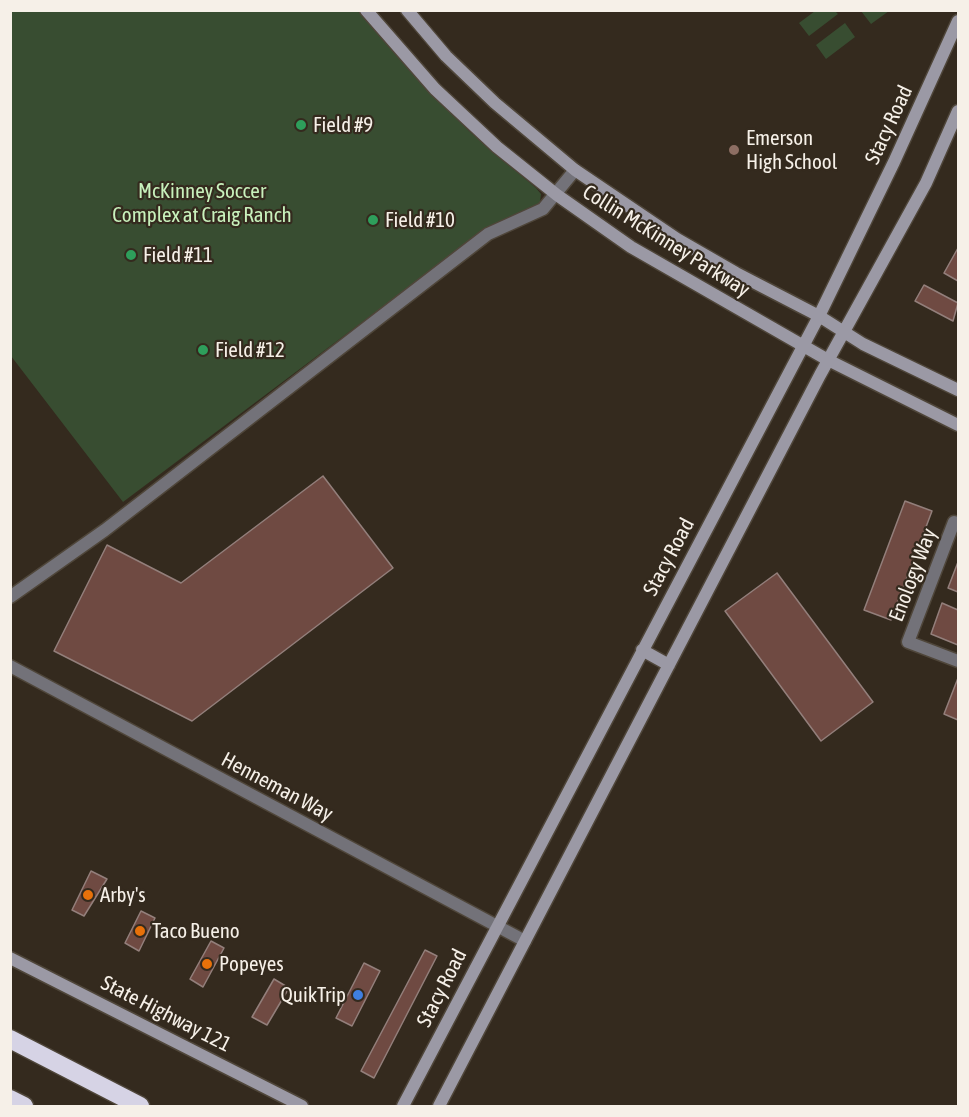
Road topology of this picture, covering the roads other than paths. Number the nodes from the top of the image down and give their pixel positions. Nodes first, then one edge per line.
1 (366, 10) edge
2 (407, 10) edge
3 (958, 21) edge
4 (958, 111) edge
5 (574, 170) junction
6 (556, 195) junction
7 (819, 316) junction
8 (844, 332) junction
9 (803, 346) junction
10 (828, 360) junction
11 (958, 390) edge
12 (958, 425) edge
13 (956, 522) edge
14 (10, 597) edge
15 (642, 650) junction
16 (958, 661) edge
17 (669, 665) junction
18 (10, 666) edge
19 (496, 926) junction
20 (525, 941) junction
21 (10, 958) edge
22 (10, 1025) edge
23 (10, 1039) edge
24 (81, 1076) junction
25 (10, 1099) edge
26 (24, 1107) edge
27 (140, 1107) edge
28 (302, 1107) edge
29 (403, 1107) edge
30 (439, 1107) edge

1 - 6 main road, Collin McKinney Parkway
2 - 5 main road, Collin McKinney Parkway
3 - 7 main road, Stacy Road
4 - 8 main road
5 - 6 street
5 - 7 main road, Collin McKinney Parkway
6 - 9 main road, Collin McKinney Parkway
6 - 14 street
7 - 8 main road, Collin McKinney Parkway
7 - 9 main road, Stacy Road
8 - 10 main road
8 - 11 main road, Collin McKinney Parkway
9 - 10 main road, Collin McKinney Parkway
9 - 15 main road, Stacy Road
10 - 12 main road, Collin McKinney Parkway
10 - 17 main road
13 - 16 street, Enology Way
15 - 17 main road
15 - 19 main road, Stacy Road
17 - 20 main road
18 - 19 street, Henneman Way
19 - 20 street, Henneman Way
19 - 29 main road, Stacy Road
20 - 30 main road
21 - 28 main road, State Highway 121
22 - 24 highway
23 - 24 highway
24 - 27 highway
25 - 26 highway

